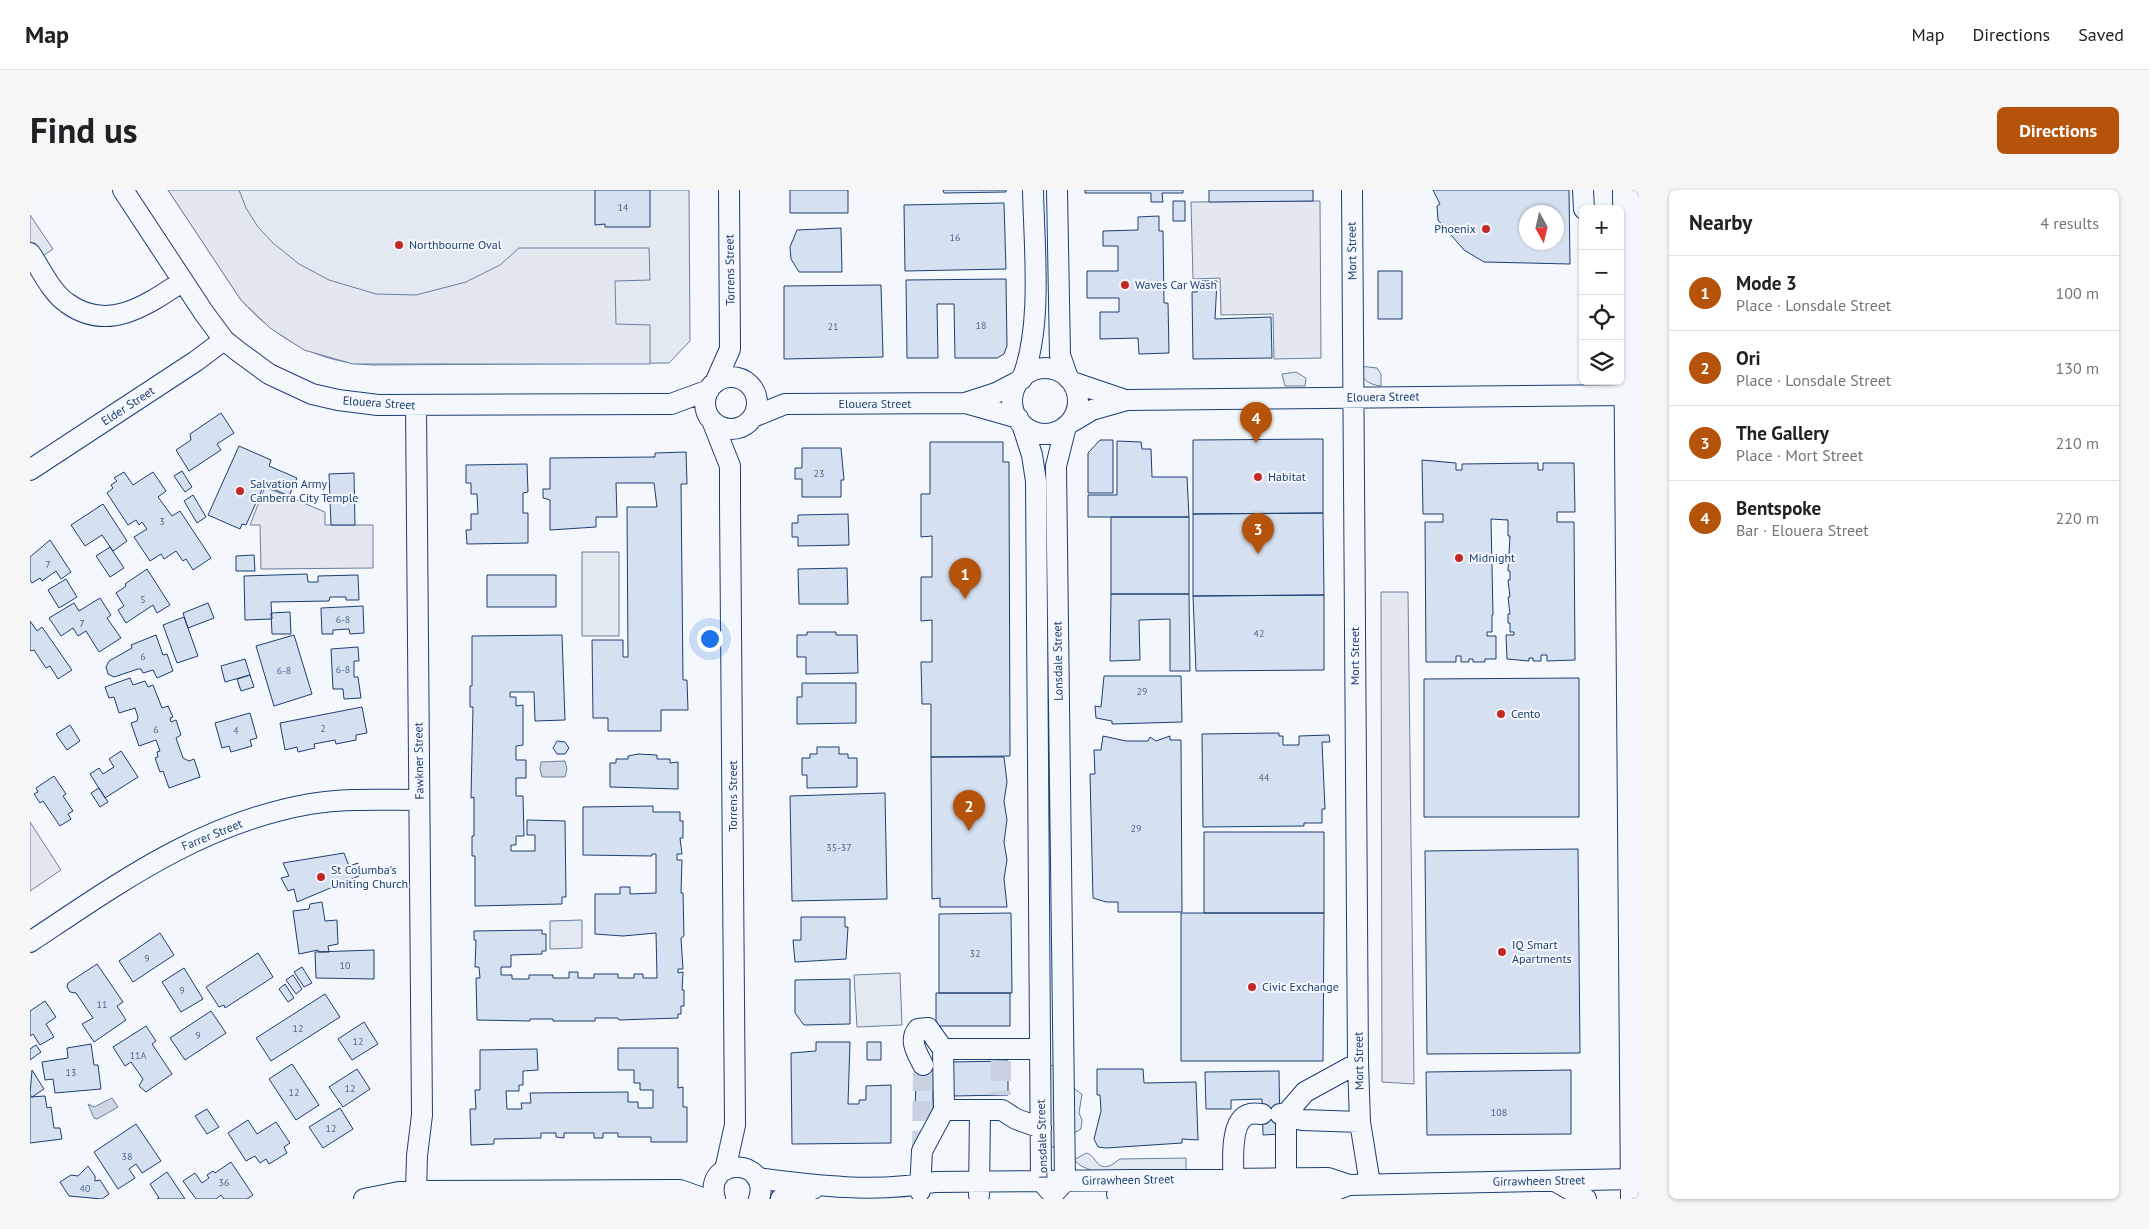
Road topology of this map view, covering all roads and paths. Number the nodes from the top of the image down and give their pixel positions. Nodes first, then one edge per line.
1 (123, 190) edge
2 (729, 190) edge
3 (1033, 190) edge
4 (1058, 190) edge
5 (1352, 190) edge
6 (1584, 190) edge
7 (1627, 190) edge
8 (1584, 205) edge
9 (1034, 236) junction
10 (1058, 236) junction
11 (30, 253) edge
12 (183, 281) junction
13 (224, 340) junction
14 (730, 349) junction
15 (1021, 380) junction
16 (1070, 380) junction
17 (712, 386) junction
18 (751, 387) junction
19 (1634, 394) edge
20 (1353, 398) junction
21 (1127, 400) junction
22 (671, 404) junction
23 (785, 404) junction
24 (965, 404) junction
25 (416, 406) junction
26 (750, 420) junction
27 (1020, 421) junction
28 (713, 422) junction
29 (1068, 424) junction
30 (730, 466) junction
31 (30, 470) edge
32 (1057, 579) junction
33 (1036, 580) junction
34 (1038, 744) junction
35 (1059, 744) junction
36 (420, 800) junction
37 (1039, 901) junction
38 (1061, 901) junction
39 (30, 942) edge
40 (1040, 1049) junction
41 (943, 1050) junction
42 (1358, 1063) junction
43 (923, 1065) tunnel mouth
44 (944, 1110) junction
45 (980, 1110) junction
46 (1276, 1114) junction
47 (1360, 1122) junction
48 (735, 1125) junction
49 (1041, 1128) junction
50 (721, 1173) junction
51 (753, 1174) junction
52 (1553, 1180) junction
53 (1370, 1184) junction
54 (1286, 1185) junction
55 (1349, 1185) junction
56 (1053, 1186) junction
57 (1234, 1186) junction
58 (1637, 1186) edge
59 (820, 1187) junction
60 (915, 1188) junction
61 (979, 1188) junction
62 (680, 1190) junction
63 (423, 1191) junction
64 (364, 1199) edge
65 (705, 1199) edge
66 (714, 1199) edge
67 (759, 1199) edge
68 (781, 1199) edge
69 (1586, 1199) edge

1 - 12 street, Elouera Street
2 - 14 street, Torrens Street
3 - 9 street
4 - 10 street
5 - 20 street, Mort Street
6 - 8 street
7 - 19 highway
9 - 10 street
9 - 15 street
10 - 16 street
11 - 12 street
12 - 13 street, Elouera Street
13 - 25 street, Elouera Street
13 - 31 street, Elder Street
14 - 17 street, Torrens Street
14 - 18 street, Torrens Street
15 - 16 street
15 - 24 street, Elouera Street
15 - 27 street
16 - 21 street, Elouera Street
16 - 29 street
17 - 18 street
17 - 22 street, Elouera Street
17 - 28 street
18 - 23 street, Elouera Street
18 - 26 street
19 - 20 street, Elouera Street
19 - 58 highway
20 - 21 street, Elouera Street
20 - 42 street, Mort Street
21 - 29 street, Elouera Street
22 - 25 street, Elouera Street
22 - 28 street, Elouera Street
23 - 24 street, Elouera Street
23 - 26 street, Elouera Street
24 - 27 street, Elouera Street
25 - 36 street, Fawkner Street
26 - 28 street
26 - 30 street, Torrens Street
27 - 29 street
27 - 33 street, Lonsdale Street
28 - 30 street, Torrens Street
29 - 32 street, Lonsdale Street
30 - 48 street, Torrens Street
32 - 33 street
32 - 35 street, Lonsdale Street
33 - 34 street, Lonsdale Street
34 - 35 street
34 - 37 street, Lonsdale Street
35 - 38 street, Lonsdale Street
36 - 39 street, Farrer Street
36 - 63 street, Fawkner Street
37 - 38 street
37 - 40 street, Lonsdale Street
38 - 56 street, Lonsdale Street
40 - 41 street
40 - 49 street, Lonsdale Street
41 - 43 street
41 - 44 street
42 - 46 street
42 - 47 street, Mort Street
44 - 45 street
44 - 60 street
45 - 49 street
45 - 61 street
46 - 47 street
46 - 54 street
46 - 57 street
47 - 53 street, Mort Street
47 - 55 street, Mort Street
48 - 50 street, Torrens Street
48 - 51 street, Torrens Street
49 - 56 street, Lonsdale Street
50 - 51 street, Girrawheen Street
50 - 62 street
50 - 66 street, Torrens Street
51 - 59 street, Girrawheen Street
51 - 67 street, Torrens Street
52 - 53 street, Girrawheen Street
52 - 58 street, Girrawheen Street
52 - 69 street
53 - 55 street, Girrawheen Street
54 - 55 street, Girrawheen Street
54 - 57 street, Girrawheen Street
56 - 57 street, Girrawheen Street
56 - 61 street, Girrawheen Street
59 - 60 street, Girrawheen Street
59 - 68 street, Girrawheen Street
60 - 61 street, Girrawheen Street
62 - 63 street
62 - 65 street
63 - 64 street

